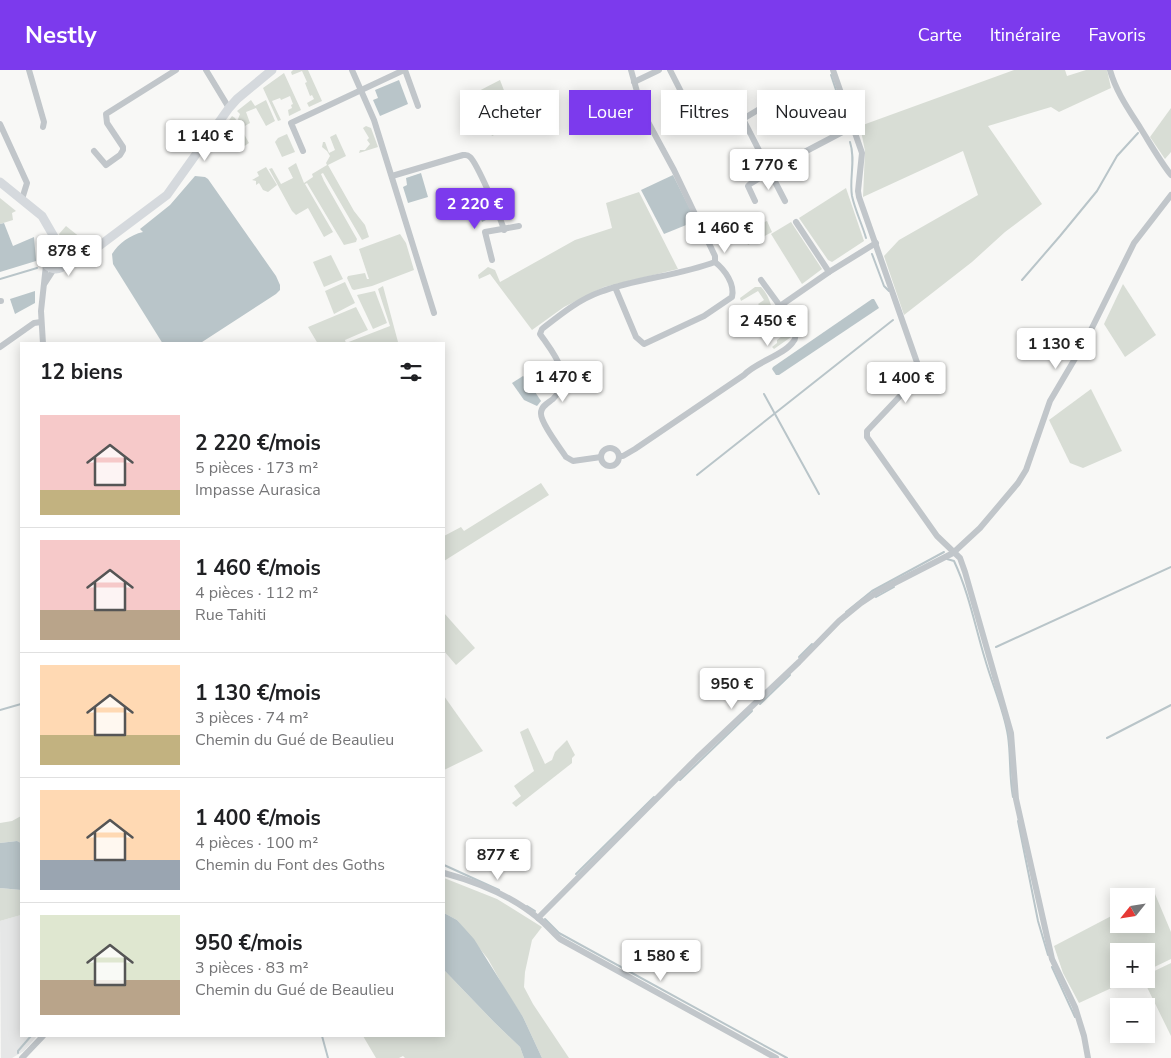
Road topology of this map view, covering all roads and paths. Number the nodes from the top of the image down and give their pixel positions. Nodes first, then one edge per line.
1 (29, 70) edge
2 (176, 70) edge
3 (206, 70) edge
4 (272, 70) edge
5 (352, 70) edge
6 (405, 70) edge
7 (631, 70) edge
8 (659, 70) edge
9 (670, 70) edge
10 (833, 70) edge
11 (1110, 70) edge
12 (634, 82) junction
13 (361, 89) junction
14 (680, 90) edge
15 (840, 90) edge
16 (418, 106) dead end
17 (229, 108) junction
18 (0, 124) edge
19 (43, 127) dead end
20 (747, 127) edge
21 (837, 135) edge
22 (855, 135) edge
23 (94, 150) dead end
24 (302, 151) dead end
25 (770, 172) junction
26 (1171, 175) edge
27 (392, 176) junction
28 (0, 182) edge
29 (1171, 195) edge
30 (22, 199) junction
31 (755, 201) dead end
32 (785, 201) dead end
33 (796, 222) dead end
34 (520, 226) dead end
35 (504, 230) junction
36 (53, 243) junction
37 (876, 244) junction
38 (68, 250) junction
39 (86, 254) junction
40 (68, 260) junction
41 (492, 260) dead end
42 (715, 262) junction
43 (50, 267) junction
44 (830, 272) junction
45 (761, 280) dead end
46 (615, 287) junction
47 (780, 306) junction
48 (434, 313) dead end
49 (41, 322) junction
50 (42, 342) edge
51 (0, 347) edge
52 (619, 456) junction
53 (601, 457) junction
54 (953, 553) junction
55 (445, 873) edge
56 (541, 916) junction
57 (42, 1037) edge
58 (22, 1058) edge
59 (776, 1058) edge
60 (1088, 1058) edge

1 - 19 street
2 - 23 street
3 - 17 street
4 - 17 street
5 - 13 street
6 - 13 street
6 - 16 street
7 - 12 street
8 - 12 street
9 - 14 street
10 - 15 street
11 - 26 street
12 - 42 street
13 - 24 street
13 - 27 street
17 - 39 street
18 - 30 street
20 - 25 street
21 - 25 street
22 - 37 street
25 - 31 street
25 - 32 street
27 - 35 street
27 - 48 street
28 - 30 street
29 - 54 street
30 - 36 street
33 - 44 street
34 - 35 street
35 - 41 street
36 - 38 street
36 - 43 street
37 - 44 street
37 - 54 street
38 - 39 street
38 - 40 street
39 - 40 street
40 - 43 street
42 - 46 street
42 - 46 street
43 - 49 street
44 - 47 street
45 - 47 street
46 - 53 street
47 - 52 street
49 - 50 street
49 - 51 street
52 - 53 street
52 - 53 street
54 - 56 street
54 - 60 street
55 - 56 street
56 - 59 street
57 - 58 street

